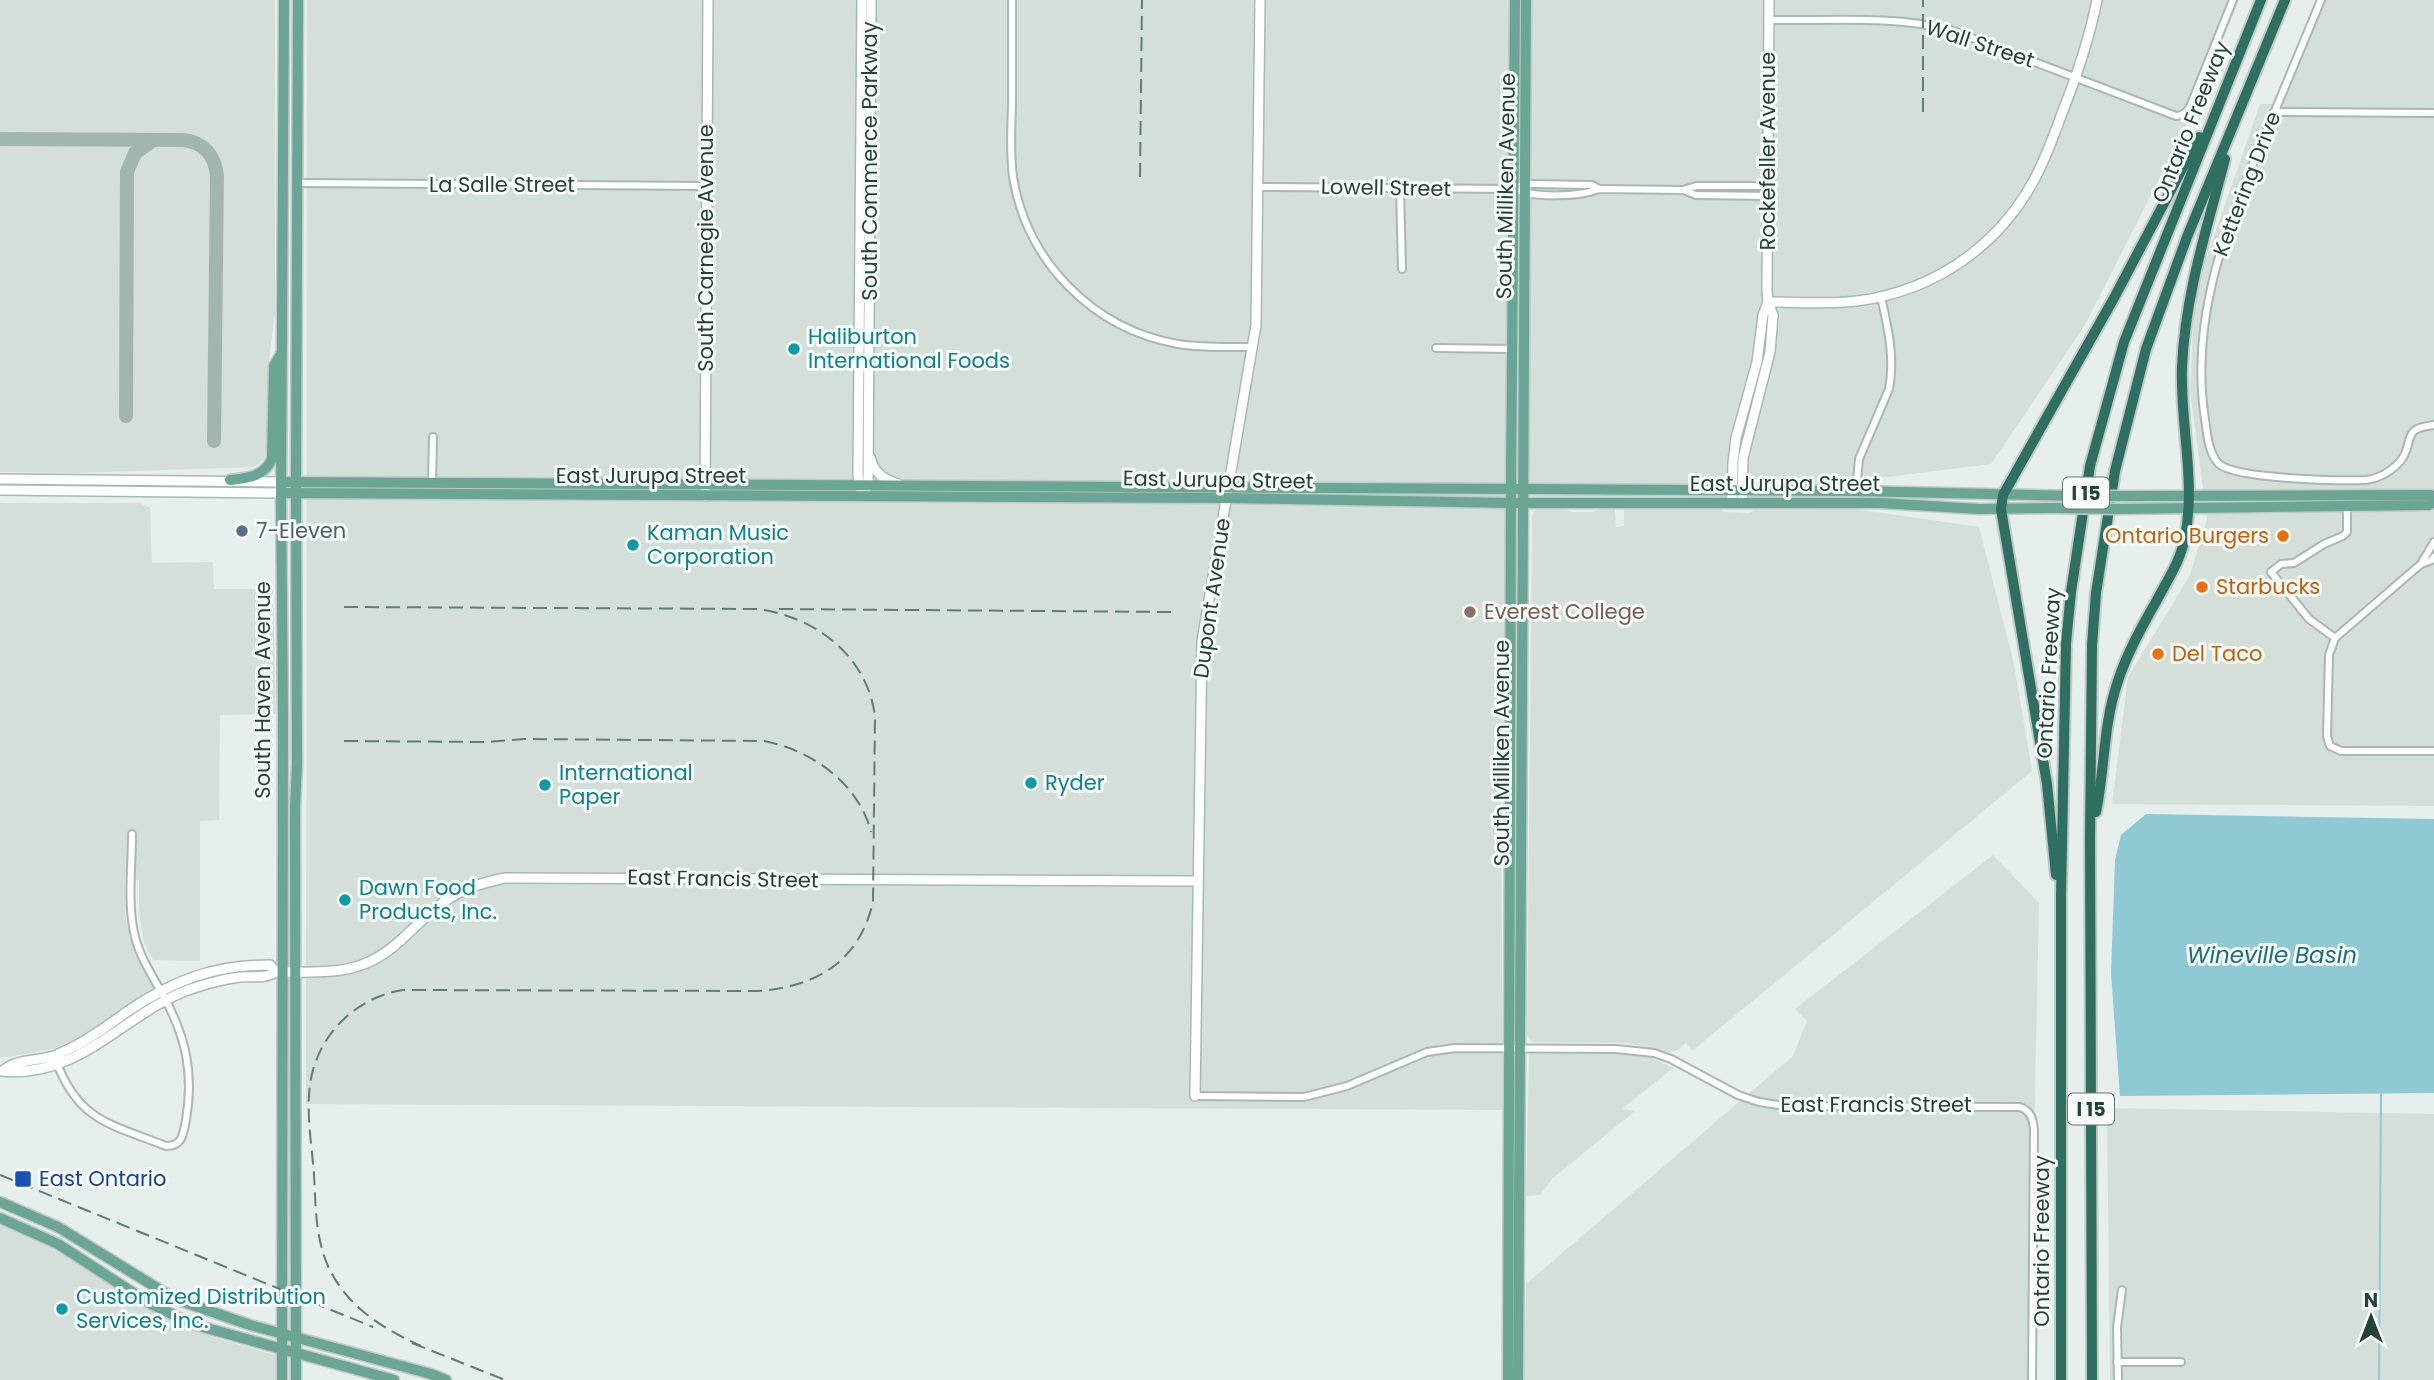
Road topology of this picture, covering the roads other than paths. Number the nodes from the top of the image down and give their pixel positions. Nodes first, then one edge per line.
1 (284, 0) edge
2 (298, 0) edge
3 (708, 0) edge
4 (862, 0) edge
5 (871, 0) edge
6 (1012, 0) edge
7 (1259, 0) edge
8 (1515, 0) edge
9 (1526, 0) edge
10 (1769, 0) edge
11 (2097, 0) edge
12 (2233, 0) edge
13 (2261, 0) edge
14 (2285, 0) edge
15 (2321, 0) edge
16 (1769, 20) junction
17 (2076, 78) junction
18 (2216, 111) junction
19 (2274, 112) junction
20 (2434, 113) edge
21 (2236, 120) junction
22 (297, 183) junction
23 (706, 186) junction
24 (1258, 187) junction
25 (1400, 188) junction
26 (1514, 189) junction
27 (1525, 189) junction
28 (1768, 191) junction
29 (1402, 269) dead end
30 (1881, 297) junction
31 (1768, 302) junction
32 (1253, 347) junction
33 (1436, 348) dead end
34 (1513, 349) junction
35 (282, 354) junction
36 (2434, 425) edge
37 (433, 437) dead end
38 (868, 448) junction
39 (0, 479) edge
40 (108, 479) junction
41 (212, 480) junction
42 (230, 480) junction
43 (432, 481) junction
44 (281, 482) junction
45 (542, 482) junction
46 (625, 483) junction
47 (705, 483) junction
48 (905, 486) junction
49 (296, 488) junction
50 (863, 489) junction
51 (1511, 489) junction
52 (1523, 489) junction
53 (0, 490) edge
54 (163, 490) junction
55 (1737, 491) junction
56 (1856, 491) junction
57 (281, 493) junction
58 (1227, 493) junction
59 (480, 494) junction
60 (568, 495) junction
61 (2003, 495) junction
62 (705, 496) junction
63 (2190, 496) junction
64 (2434, 500) edge
65 (1737, 502) junction
66 (1511, 503) junction
67 (1523, 503) junction
68 (2347, 506) junction
69 (2001, 509) junction
70 (2189, 509) junction
71 (2434, 542) edge
72 (2434, 557) edge
73 (2421, 564) junction
74 (2335, 638) junction
75 (2434, 751) edge
76 (132, 834) dead end
77 (2090, 839) junction
78 (1198, 881) junction
79 (2061, 895) junction
80 (280, 972) junction
81 (295, 972) junction
82 (161, 991) junction
83 (166, 1000) junction
84 (1514, 1048) junction
85 (56, 1060) junction
86 (1, 1071) edge
87 (1195, 1096) joint
88 (0, 1202) edge
89 (0, 1218) edge
90 (2122, 1290) dead end
91 (283, 1333) junction
92 (296, 1336) junction
93 (283, 1349) junction
94 (297, 1353) junction
95 (2118, 1362) junction
96 (2181, 1362) dead end
97 (282, 1380) edge
98 (296, 1380) edge
99 (394, 1380) edge
100 (446, 1380) edge
101 (1508, 1380) edge
102 (1518, 1380) edge
103 (2032, 1380) edge
104 (2061, 1380) edge
105 (2092, 1380) edge
106 (2118, 1380) edge

1 - 35 main road, South Haven Avenue
2 - 22 main road, South Haven Avenue
3 - 23 street, South Carnegie Avenue
4 - 50 street, South Commerce Parkway
5 - 38 street, South Commerce Parkway
6 - 32 street
7 - 24 street, Dupont Avenue
8 - 26 main road, South Milliken Avenue
9 - 27 main road, South Milliken Avenue
10 - 16 street, Rockefeller Avenue
11 - 17 street
12 - 17 street, Wall Street
13 - 18 highway, Ontario Freeway / I 15
14 - 21 highway, Ontario Freeway / I 15
15 - 19 street, Kettering Drive
16 - 17 street, Wall Street
16 - 28 street, Rockefeller Avenue
17 - 30 street
18 - 61 highway
18 - 79 highway, Ontario Freeway / I 15
19 - 20 street
19 - 36 street, Kettering Drive
21 - 63 highway
21 - 77 highway, Ontario Freeway / I 15
22 - 23 street, La Salle Street
22 - 49 main road, South Haven Avenue
23 - 47 street, South Carnegie Avenue
24 - 25 street, Lowell Street
24 - 32 street, Dupont Avenue
25 - 26 street, Lowell Street
25 - 29 street
26 - 27 street, Lowell Street
26 - 34 main road, South Milliken Avenue
27 - 28 street, Lowell Street
27 - 52 main road, South Milliken Avenue
28 - 31 street, Rockefeller Avenue
30 - 31 street
30 - 56 street
31 - 55 street, Rockefeller Avenue
32 - 58 street, Dupont Avenue
33 - 34 street
34 - 51 main road, South Milliken Avenue
35 - 42 main road
35 - 44 main road, South Haven Avenue
37 - 43 street
38 - 48 street
38 - 50 street, South Commerce Parkway
39 - 40 street, East Jurupa Street
40 - 41 street, East Jurupa Street
40 - 54 street
41 - 42 street, East Jurupa Street
41 - 54 street
42 - 44 street, East Jurupa Street
43 - 45 main road, East Jurupa Street
43 - 49 main road, East Jurupa Street
44 - 49 main road, East Jurupa Street
44 - 57 main road, South Haven Avenue
45 - 46 main road, East Jurupa Street
45 - 59 main road
46 - 47 main road, East Jurupa Street
46 - 60 main road
47 - 50 main road, East Jurupa Street
47 - 62 street, South Carnegie Avenue
48 - 50 main road, East Jurupa Street
48 - 58 main road, East Jurupa Street
49 - 57 main road, East Jurupa Street
49 - 59 main road, East Jurupa Street
49 - 81 main road, South Haven Avenue
50 - 58 main road, East Jurupa Street
50 - 62 main road, East Jurupa Street
51 - 52 main road, East Jurupa Street
51 - 58 main road, East Jurupa Street
51 - 66 main road, South Milliken Avenue
52 - 55 main road, East Jurupa Street
52 - 67 main road, South Milliken Avenue
53 - 54 street, East Jurupa Street
54 - 57 street, East Jurupa Street
55 - 56 main road, East Jurupa Street
55 - 65 street, Rockefeller Avenue
56 - 61 main road, East Jurupa Street
57 - 80 main road, South Haven Avenue
58 - 66 main road, East Jurupa Street
58 - 78 street, Dupont Avenue
59 - 60 main road, East Jurupa Street
60 - 62 main road, East Jurupa Street
61 - 63 main road, East Jurupa Street, bridge
61 - 69 highway
63 - 64 main road, East Jurupa Street
63 - 70 highway
64 - 68 main road, East Jurupa Street
65 - 67 main road, East Jurupa Street
65 - 69 main road, East Jurupa Street
66 - 67 main road, East Jurupa Street
66 - 84 main road, South Milliken Avenue
67 - 84 main road, South Milliken Avenue
68 - 70 main road, East Jurupa Street
68 - 74 street
69 - 70 main road, East Jurupa Street, bridge
69 - 79 highway
70 - 77 highway
71 - 73 street
72 - 73 street
73 - 74 street
74 - 75 street
76 - 82 street
77 - 105 highway, Ontario Freeway / I 15
78 - 81 street, East Francis Street
78 - 87 street, Dupont Avenue
79 - 104 highway, Ontario Freeway / I 15
80 - 81 street, East Francis Street
80 - 82 street, East Francis Street
80 - 83 street, East Francis Street
80 - 91 main road, South Haven Avenue
81 - 92 main road, South Haven Avenue
82 - 83 street
82 - 85 street, East Francis Street
83 - 85 street, East Francis Street
83 - 85 street
84 - 87 street, East Francis Street
84 - 101 main road, South Milliken Avenue
84 - 102 main road, South Milliken Avenue
84 - 103 street, East Francis Street
85 - 86 street, East Francis Street
88 - 91 main road
89 - 93 main road
90 - 95 street
91 - 92 main road
91 - 93 main road, South Haven Avenue
92 - 94 main road, South Haven Avenue
92 - 100 main road
93 - 94 main road
93 - 97 main road, South Haven Avenue
94 - 98 main road, South Haven Avenue
94 - 99 main road
95 - 96 street
95 - 106 street

